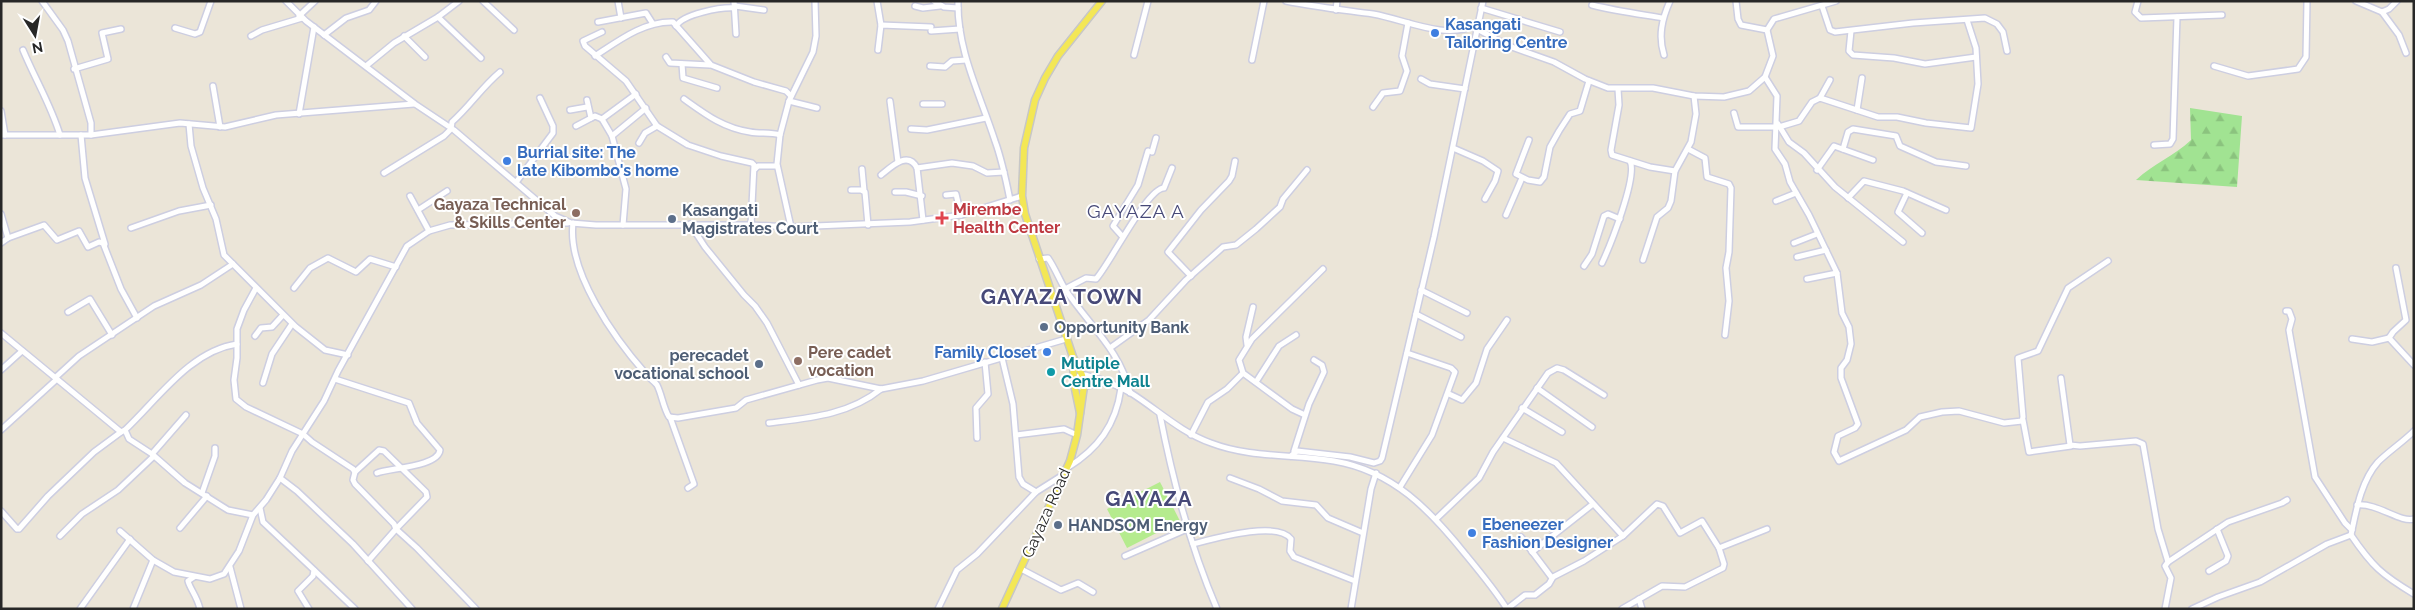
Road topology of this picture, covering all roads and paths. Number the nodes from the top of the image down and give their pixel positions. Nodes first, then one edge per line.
1 (42, 1) edge
2 (211, 1) edge
3 (286, 1) edge
4 (315, 1) edge
5 (376, 1) edge
6 (458, 1) edge
7 (484, 1) edge
8 (618, 1) edge
9 (815, 1) edge
10 (878, 1) edge
11 (934, 1) edge
12 (958, 1) edge
13 (1102, 1) edge
14 (1148, 1) edge
15 (1264, 1) edge
16 (1286, 1) edge
17 (1337, 1) edge
18 (1483, 1) edge
19 (1670, 1) edge
20 (1736, 1) edge
21 (1836, 1) edge
22 (2138, 1) edge
23 (2307, 1) edge
24 (2356, 1) edge
25 (2397, 1) edge
26 (735, 5) edge
27 (1592, 5) dead end
28 (915, 6) dead end
29 (940, 6) junction
30 (1822, 6) junction
31 (958, 8) junction
32 (1481, 8) junction
33 (764, 10) dead end
34 (1336, 10) junction
35 (2382, 12) junction
36 (2222, 15) dead end
37 (438, 16) junction
38 (301, 17) junction
39 (2177, 17) junction
40 (622, 18) junction
41 (1663, 18) junction
42 (1967, 20) junction
43 (598, 22) dead end
44 (653, 24) junction
45 (881, 24) junction
46 (1408, 24) junction
47 (676, 26) junction
48 (314, 27) junction
49 (1477, 27) junction
50 (175, 28) dead end
51 (122, 29) dead end
52 (960, 29) junction
53 (514, 30) dead end
54 (1768, 30) junction
55 (1850, 31) junction
56 (602, 32) dead end
57 (1560, 32) dead end
58 (736, 34) dead end
59 (324, 35) junction
60 (251, 36) dead end
61 (404, 36) junction
62 (23, 50) dead end
63 (878, 50) dead end
64 (2007, 51) dead end
65 (2406, 53) dead end
66 (1134, 55) dead end
67 (1664, 55) dead end
68 (425, 56) dead end
69 (595, 56) junction
70 (666, 57) dead end
71 (1976, 57) junction
72 (481, 58) dead end
73 (966, 60) junction
74 (1252, 60) dead end
75 (682, 64) junction
76 (711, 65) junction
77 (366, 66) junction
78 (930, 66) dead end
79 (2214, 66) dead end
80 (74, 68) junction
81 (500, 72) dead end
82 (1765, 77) junction
83 (1862, 78) dead end
84 (1421, 79) dead end
85 (1830, 80) dead end
86 (1588, 81) junction
87 (213, 86) dead end
88 (717, 88) dead end
89 (1618, 89) junction
90 (1465, 90) junction
91 (636, 94) junction
92 (1694, 96) junction
93 (540, 98) dead end
94 (790, 98) junction
95 (1820, 98) junction
96 (684, 99) dead end
97 (586, 100) dead end
98 (890, 101) dead end
99 (415, 104) junction
100 (923, 104) dead end
101 (942, 104) dead end
102 (588, 107) junction
103 (1373, 107) dead end
104 (646, 108) junction
105 (817, 108) dead end
106 (570, 110) dead end
107 (1857, 110) junction
108 (1, 111) edge
109 (1734, 113) dead end
110 (300, 114) junction
111 (591, 118) junction
112 (986, 118) junction
113 (602, 119) junction
114 (189, 124) junction
115 (576, 126) dead end
116 (657, 126) junction
117 (1778, 126) junction
118 (220, 127) junction
119 (451, 129) junction
120 (911, 129) dead end
121 (3, 135) edge
122 (60, 135) junction
123 (81, 135) junction
124 (91, 135) junction
125 (780, 135) junction
126 (612, 136) junction
127 (1156, 138) dead end
128 (1529, 140) dead end
129 (638, 143) dead end
130 (2154, 146) dead end
131 (1453, 148) junction
132 (1688, 149) junction
133 (1843, 149) junction
134 (1873, 160) dead end
135 (1235, 161) dead end
136 (1630, 161) junction
137 (898, 162) junction
138 (777, 166) junction
139 (1966, 166) dead end
140 (918, 168) junction
141 (1172, 168) dead end
142 (755, 169) junction
143 (862, 169) dead end
144 (1307, 170) dead end
145 (1817, 170) junction
146 (1675, 171) junction
147 (1004, 172) junction
148 (384, 173) dead end
149 (881, 176) dead end
150 (1522, 178) junction
151 (516, 181) junction
152 (851, 190) dead end
153 (447, 191) dead end
154 (864, 191) junction
155 (895, 192) dead end
156 (1796, 193) junction
157 (1907, 193) junction
158 (946, 195) dead end
159 (410, 196) dead end
160 (922, 196) junction
161 (1848, 198) junction
162 (1021, 199) junction
163 (1486, 199) dead end
164 (1010, 200) junction
165 (1776, 202) dead end
166 (211, 205) junction
167 (418, 210) junction
168 (1946, 210) dead end
169 (1, 214) edge
170 (960, 215) junction
171 (1506, 215) dead end
172 (1620, 219) junction
173 (923, 220) junction
174 (572, 223) junction
175 (690, 224) junction
176 (623, 225) junction
177 (751, 225) junction
178 (868, 225) junction
179 (791, 227) junction
180 (132, 228) dead end
181 (429, 231) junction
182 (1922, 233) dead end
183 (1818, 234) junction
184 (1122, 236) junction
185 (8, 238) junction
186 (1903, 242) dead end
187 (1, 243) edge
188 (1794, 243) dead end
189 (104, 244) junction
190 (1826, 250) junction
191 (1797, 257) dead end
192 (1039, 259) junction
193 (1643, 260) dead end
194 (2108, 261) dead end
195 (1602, 263) dead end
196 (234, 264) junction
197 (1584, 266) dead end
198 (396, 267) junction
199 (2396, 268) dead end
200 (1323, 269) dead end
201 (1837, 273) junction
202 (1191, 276) junction
203 (1807, 279) dead end
204 (256, 288) junction
205 (294, 288) dead end
206 (1065, 289) junction
207 (1421, 290) junction
208 (1253, 306) dead end
209 (2286, 311) dead end
210 (68, 312) dead end
211 (1467, 313) dead end
212 (1416, 314) junction
213 (284, 315) junction
214 (137, 318) junction
215 (1507, 320) dead end
216 (292, 324) junction
217 (1, 333) edge
218 (112, 335) junction
219 (1296, 335) dead end
220 (1725, 335) dead end
221 (255, 336) dead end
222 (1461, 337) dead end
223 (2389, 338) junction
224 (1066, 339) junction
225 (2352, 339) dead end
226 (236, 344) junction
227 (1247, 345) junction
228 (1110, 348) junction
229 (22, 351) junction
230 (1407, 353) junction
231 (348, 355) junction
232 (1073, 357) junction
233 (1002, 358) junction
234 (1314, 360) dead end
235 (985, 362) junction
236 (2414, 365) edge
237 (1, 370) edge
238 (1243, 373) junction
239 (1082, 375) junction
240 (57, 378) junction
241 (2061, 378) dead end
242 (335, 379) junction
243 (1256, 382) junction
244 (263, 383) dead end
245 (1074, 383) junction
246 (1108, 383) junction
247 (799, 385) junction
248 (1084, 386) junction
249 (1121, 388) junction
250 (1537, 388) junction
251 (882, 389) junction
252 (1130, 393) junction
253 (1449, 394) junction
254 (1604, 395) dead end
255 (1522, 408) junction
256 (1080, 413) junction
257 (186, 415) dead end
258 (1160, 415) junction
259 (1305, 415) junction
260 (670, 417) junction
261 (2023, 420) junction
262 (769, 423) dead end
263 (1592, 427) dead end
264 (1, 430) edge
265 (123, 431) junction
266 (2414, 431) edge
267 (1562, 432) dead end
268 (303, 434) junction
269 (1191, 434) junction
270 (1016, 435) junction
271 (1077, 435) junction
272 (977, 438) dead end
273 (1503, 438) junction
274 (2071, 446) junction
275 (215, 448) dead end
276 (1292, 454) junction
277 (153, 455) junction
278 (1067, 468) junction
279 (402, 469) junction
280 (355, 472) junction
281 (377, 473) dead end
282 (1376, 473) junction
283 (1063, 475) junction
284 (280, 478) junction
285 (1230, 478) dead end
286 (1400, 487) junction
287 (688, 488) dead end
288 (1036, 492) junction
289 (205, 494) junction
290 (2286, 500) dead end
291 (1593, 504) junction
292 (2358, 505) junction
293 (260, 508) junction
294 (1, 511) edge
295 (253, 514) junction
296 (1436, 519) junction
297 (2414, 519) edge
298 (180, 528) dead end
299 (396, 529) junction
300 (1187, 529) junction
301 (1767, 529) dead end
302 (2217, 529) junction
303 (120, 531) dead end
304 (2352, 532) junction
305 (1363, 533) junction
306 (60, 536) dead end
307 (1623, 536) junction
308 (1521, 537) dead end
309 (130, 539) junction
310 (1193, 544) junction
311 (1719, 548) junction
312 (1532, 552) junction
313 (1125, 556) dead end
314 (153, 560) junction
315 (368, 561) junction
316 (2168, 562) junction
317 (230, 567) junction
318 (1020, 569) junction
319 (314, 570) junction
320 (2209, 571) dead end
321 (194, 577) junction
322 (1552, 578) junction
323 (1355, 581) junction
324 (1093, 592) dead end
325 (2413, 593) edge
326 (1639, 599) junction
327 (80, 609) edge
328 (133, 609) edge
329 (200, 609) edge
330 (240, 609) edge
331 (309, 609) edge
332 (355, 609) edge
333 (412, 609) edge
334 (476, 609) edge
335 (938, 609) edge
336 (1002, 609) edge
337 (1217, 609) edge
338 (1351, 609) edge
339 (1507, 609) edge
340 (1622, 609) edge
341 (1642, 609) edge
342 (2165, 609) edge
343 (2192, 609) edge

1 - 80 street
2 - 50 street
3 - 38 street
4 - 38 street
5 - 59 street
6 - 37 street
7 - 53 street
8 - 40 street
9 - 94 street
10 - 45 street
11 - 29 street
12 - 31 street
13 - 162 main road, Gayaza Road
14 - 66 street
15 - 74 street
16 - 34 street
17 - 34 street
18 - 32 street
19 - 41 street
20 - 54 street
21 - 30 street
22 - 39 street
23 - 79 street
24 - 35 street
25 - 35 street
26 - 33 street
26 - 47 street
26 - 58 street
27 - 41 street
28 - 29 street
29 - 31 street
30 - 54 street
30 - 55 street
31 - 52 street
32 - 49 street
32 - 57 street
34 - 46 street
35 - 65 street
36 - 39 street
37 - 61 street
37 - 72 street
38 - 48 street
38 - 60 street
39 - 130 street
40 - 43 street
40 - 44 street
41 - 67 street
42 - 55 street
42 - 64 street
42 - 71 street
44 - 47 street
44 - 69 street
45 - 52 street
45 - 63 street
46 - 49 street
46 - 103 street
47 - 76 street
48 - 59 street
48 - 110 street
49 - 86 street
49 - 90 street
51 - 80 street
52 - 73 street
54 - 82 street
55 - 71 street
56 - 69 street
59 - 77 street
61 - 68 street
61 - 77 street
62 - 122 street
69 - 91 street
70 - 75 street
71 - 107 street
73 - 78 street
73 - 112 street
75 - 76 street
75 - 88 street
76 - 94 street
77 - 99 street
80 - 124 street
81 - 119 street
82 - 92 street
82 - 117 street
83 - 107 street
84 - 90 street
85 - 95 street
86 - 89 street
86 - 150 street
87 - 118 street
89 - 92 street
89 - 136 street
90 - 131 street
91 - 104 street
91 - 113 street
92 - 132 street
93 - 151 street
94 - 105 street
94 - 125 street
95 - 107 street
95 - 117 street
96 - 125 street
97 - 102 street
98 - 137 street
99 - 110 street
99 - 119 street
100 - 101 street
102 - 106 street
102 - 111 street
104 - 116 street
104 - 126 street
108 - 121 street
109 - 117 street
110 - 118 street
111 - 113 street
111 - 115 street
112 - 120 street
112 - 147 street
113 - 126 street
114 - 118 street
114 - 124 street
114 - 166 street
116 - 129 street
116 - 142 street
117 - 145 street
117 - 156 street
119 - 148 street
119 - 151 street
121 - 122 street
122 - 123 street
123 - 124 street
123 - 189 street
125 - 138 street
126 - 176 street
127 - 184 street
128 - 150 street
131 - 163 street
131 - 207 street
132 - 146 street
132 - 220 street
133 - 134 street
133 - 139 street
133 - 145 street
135 - 202 street
136 - 146 street
136 - 172 street
137 - 140 street
137 - 149 street
138 - 142 street
138 - 179 street
140 - 147 street
140 - 160 street
141 - 184 street
142 - 177 street
143 - 154 street
144 - 202 street
145 - 161 street
146 - 193 street
147 - 164 street
150 - 171 street
151 - 174 street
152 - 154 street
153 - 167 street
154 - 178 street
155 - 160 street
156 - 165 street
156 - 183 street
157 - 161 street
157 - 168 street
157 - 182 street
158 - 170 street
159 - 167 street
160 - 173 street
161 - 186 street
162 - 164 street
162 - 192 main road, Gayaza Road
164 - 170 street
166 - 180 street
166 - 196 street
167 - 181 street
169 - 185 street
170 - 173 street
172 - 195 street
172 - 197 street
173 - 178 street
174 - 176 street
174 - 181 street
174 - 260 street
175 - 176 street
175 - 177 street
175 - 247 street
177 - 179 street
178 - 179 street
181 - 198 street
183 - 188 street
183 - 190 street
184 - 206 street
185 - 187 street
185 - 189 street
189 - 214 street
190 - 191 street
190 - 201 street
192 - 206 street
192 - 224 main road, Gayaza Road
194 - 261 street
196 - 204 street
196 - 214 street
198 - 205 street
198 - 231 street
199 - 223 street
200 - 227 street
201 - 203 street
201 - 261 street
202 - 228 street
204 - 213 street
204 - 226 street
206 - 228 street
207 - 211 street
207 - 212 street
208 - 227 street
209 - 304 street
210 - 218 street
212 - 222 street
212 - 230 street
213 - 216 street
213 - 221 street
214 - 218 street
215 - 253 street
216 - 231 street
216 - 244 street
217 - 229 street
218 - 240 street
219 - 243 street
223 - 225 street
223 - 236 street
224 - 232 main road, Gayaza Road
224 - 233 street
226 - 265 street
226 - 268 street
227 - 238 street
228 - 252 street
229 - 237 street
229 - 240 street
230 - 253 street
230 - 276 street
231 - 242 street
232 - 239 main road, Gayaza Road
232 - 245 main road, Gayaza Road
233 - 235 street
233 - 270 street
234 - 259 street
235 - 251 street
235 - 272 street
238 - 243 street
238 - 269 street
239 - 245 street
239 - 246 street
239 - 248 main road, Gayaza Road
240 - 264 street
240 - 265 street
241 - 274 street
242 - 268 street
242 - 279 street
243 - 259 street
245 - 248 street
245 - 256 main road, Gayaza Road
246 - 248 street
246 - 249 street
247 - 251 street
247 - 260 street
248 - 256 main road, Gayaza Road
249 - 252 street
249 - 278 street
250 - 254 street
250 - 255 street
250 - 263 street
251 - 262 street
252 - 258 street
253 - 286 street
255 - 267 street
255 - 273 street
256 - 271 main road, Gayaza Road
257 - 277 street
258 - 269 street
258 - 300 street
259 - 276 street
260 - 287 street
261 - 274 street
265 - 277 street
265 - 294 street
266 - 292 street
268 - 280 street
268 - 284 street
269 - 276 street
270 - 271 street
270 - 288 street
271 - 278 main road, Gayaza Road
273 - 291 street
273 - 296 street
274 - 316 street
275 - 289 street
276 - 282 street
277 - 289 street
277 - 306 street
278 - 283 main road, Gayaza Road
279 - 280 street
279 - 281 street
279 - 299 street
280 - 299 street
282 - 286 street
282 - 305 street
283 - 288 street
283 - 318 main road, Gayaza Road
284 - 293 street
284 - 315 street
285 - 305 street
286 - 296 street
288 - 335 street
289 - 295 street
289 - 298 street
290 - 302 street
291 - 307 street
291 - 312 street
292 - 297 street
292 - 304 street
293 - 295 street
293 - 319 street
295 - 317 street
296 - 339 street
299 - 315 street
299 - 334 street
300 - 310 street
300 - 313 street
301 - 311 street
302 - 316 street
302 - 320 street
303 - 309 street
304 - 325 street
304 - 343 street
305 - 323 street
307 - 311 street
307 - 322 street
308 - 312 street
309 - 314 street
309 - 327 street
310 - 323 street
310 - 337 street
311 - 326 street
312 - 322 street
314 - 321 street
314 - 328 street
315 - 333 street
316 - 342 street
317 - 321 street
317 - 330 street
318 - 324 street
318 - 336 main road, Gayaza Road
319 - 331 street
319 - 332 street
321 - 329 street
322 - 339 street
323 - 338 street
326 - 340 street
326 - 341 street

